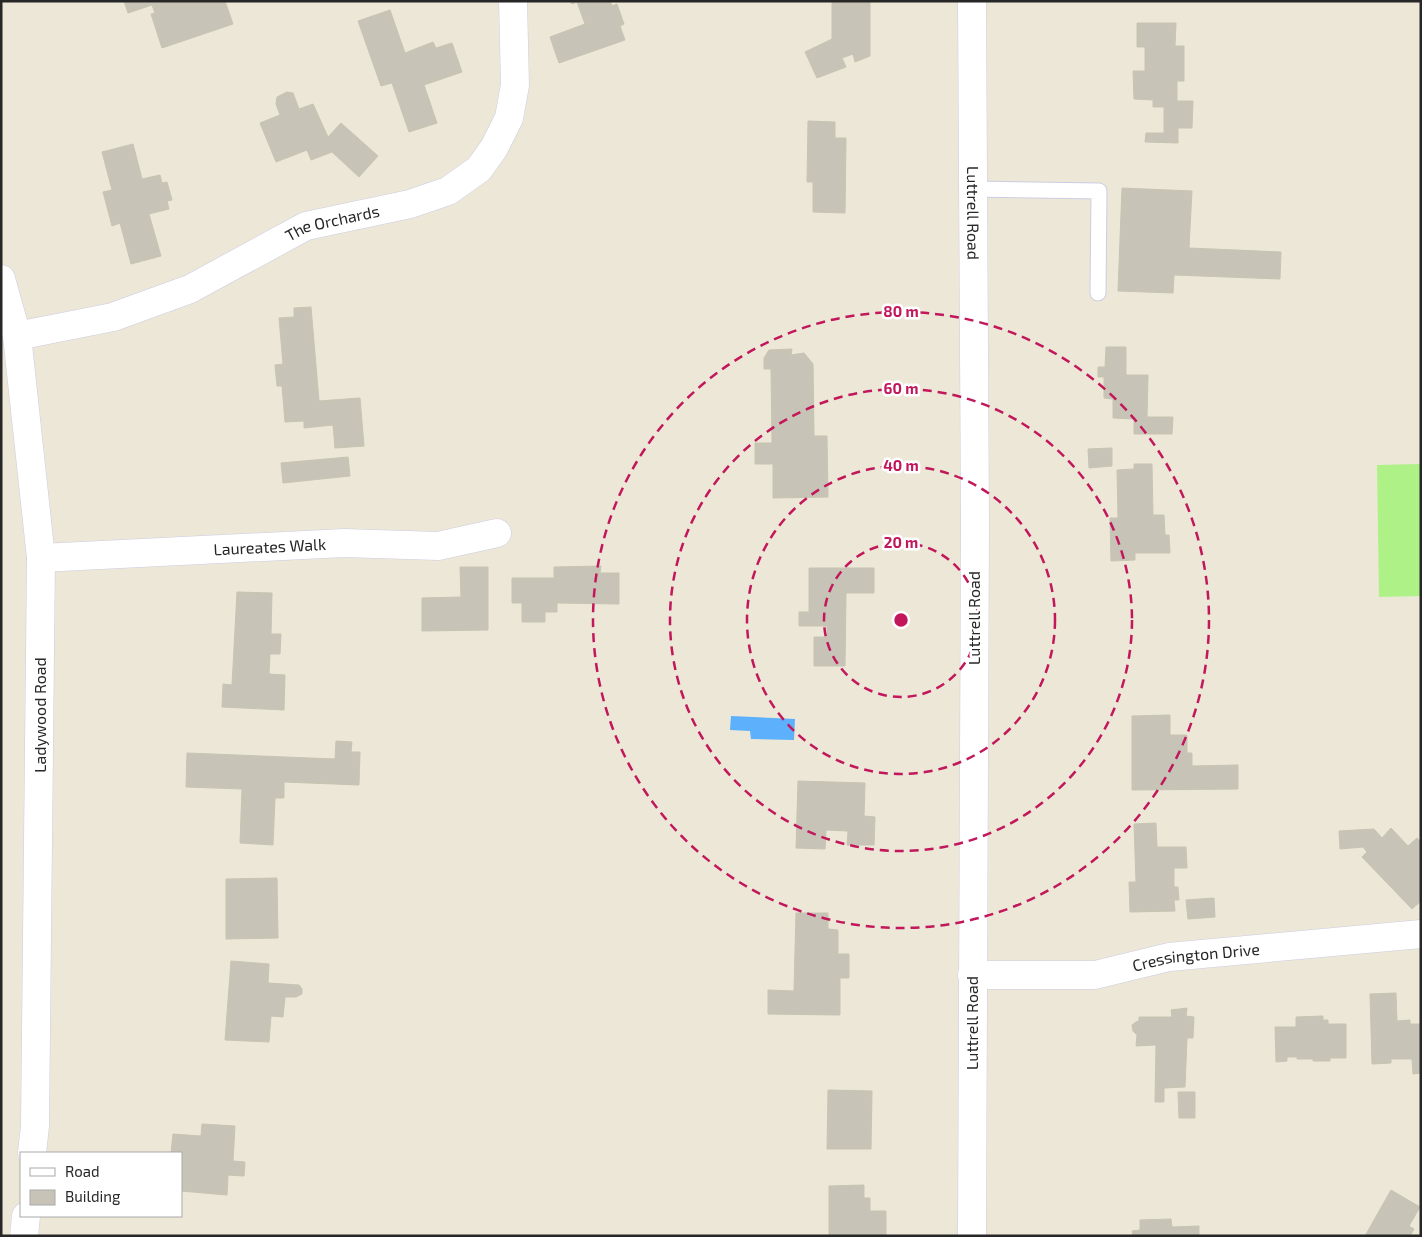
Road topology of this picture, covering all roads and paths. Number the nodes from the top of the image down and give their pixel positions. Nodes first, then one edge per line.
1 (513, 1) edge
2 (972, 1) edge
3 (973, 189) junction
4 (1, 280) edge
5 (1098, 293) dead end
6 (18, 336) junction
7 (497, 533) dead end
8 (41, 558) junction
9 (1421, 934) edge
10 (972, 975) junction
11 (32, 1152) edge
12 (26, 1217) edge
13 (24, 1236) edge
14 (972, 1236) edge

1 - 6 street, The Orchards
2 - 3 street, Luttrell Road
3 - 5 lane
3 - 10 street, Luttrell Road
4 - 6 street, Ladywood Road
6 - 8 street, Ladywood Road
7 - 8 street, Laureates Walk
8 - 11 street, Ladywood Road
9 - 10 street, Cressington Drive
10 - 14 street, Luttrell Road
12 - 13 street

